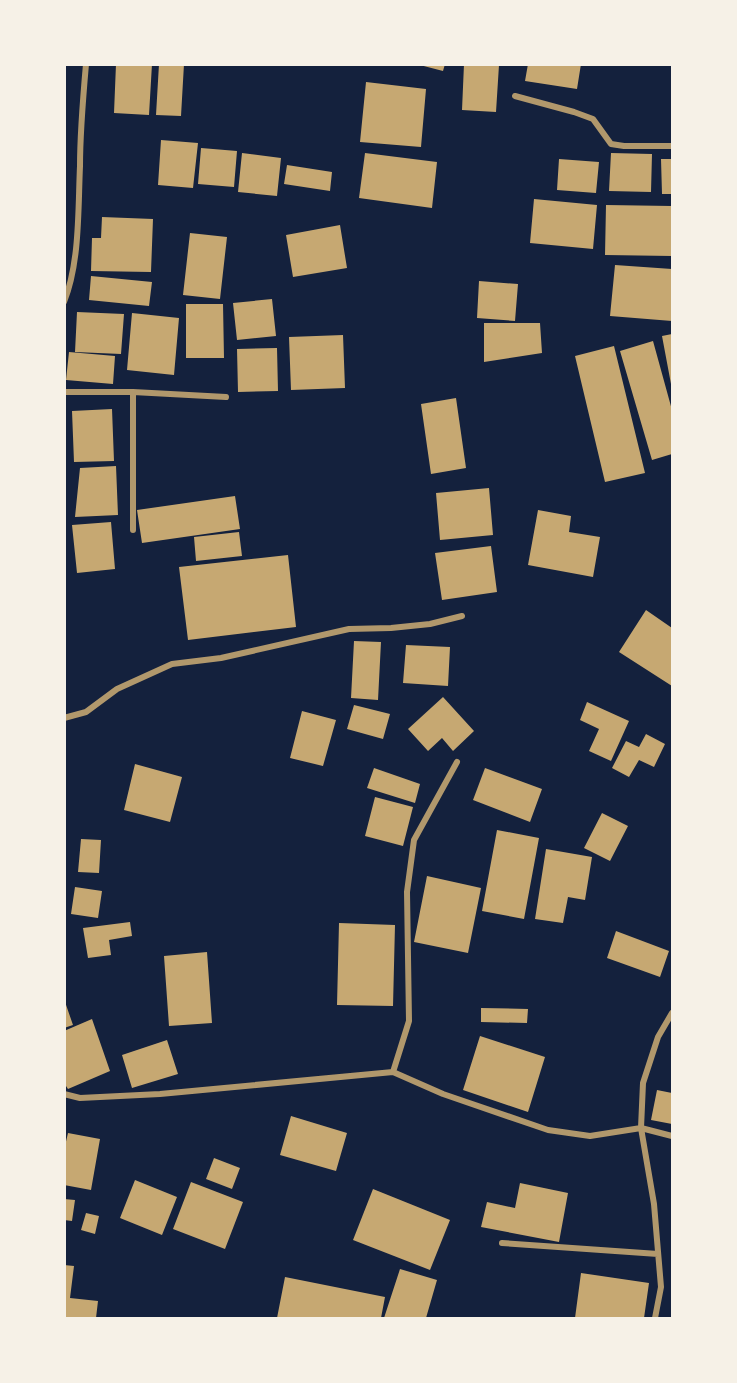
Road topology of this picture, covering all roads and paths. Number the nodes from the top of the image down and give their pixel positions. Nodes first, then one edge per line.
1 (86, 64) edge
2 (515, 96) dead end
3 (672, 146) edge
4 (64, 302) edge
5 (64, 392) edge
6 (133, 392) junction
7 (226, 397) dead end
8 (134, 530) dead end
9 (462, 616) dead end
10 (64, 718) edge
11 (457, 762) dead end
12 (672, 1013) edge
13 (393, 1072) junction
14 (64, 1094) edge
15 (641, 1128) junction
16 (672, 1136) edge
17 (502, 1243) dead end
18 (658, 1254) junction
19 (655, 1318) edge

1 - 4 street
2 - 3 street
5 - 6 street
6 - 7 street
6 - 8 street
9 - 10 street
11 - 13 street
12 - 15 street
13 - 14 street
13 - 15 street
15 - 16 street
15 - 18 street
17 - 18 street
18 - 19 street

